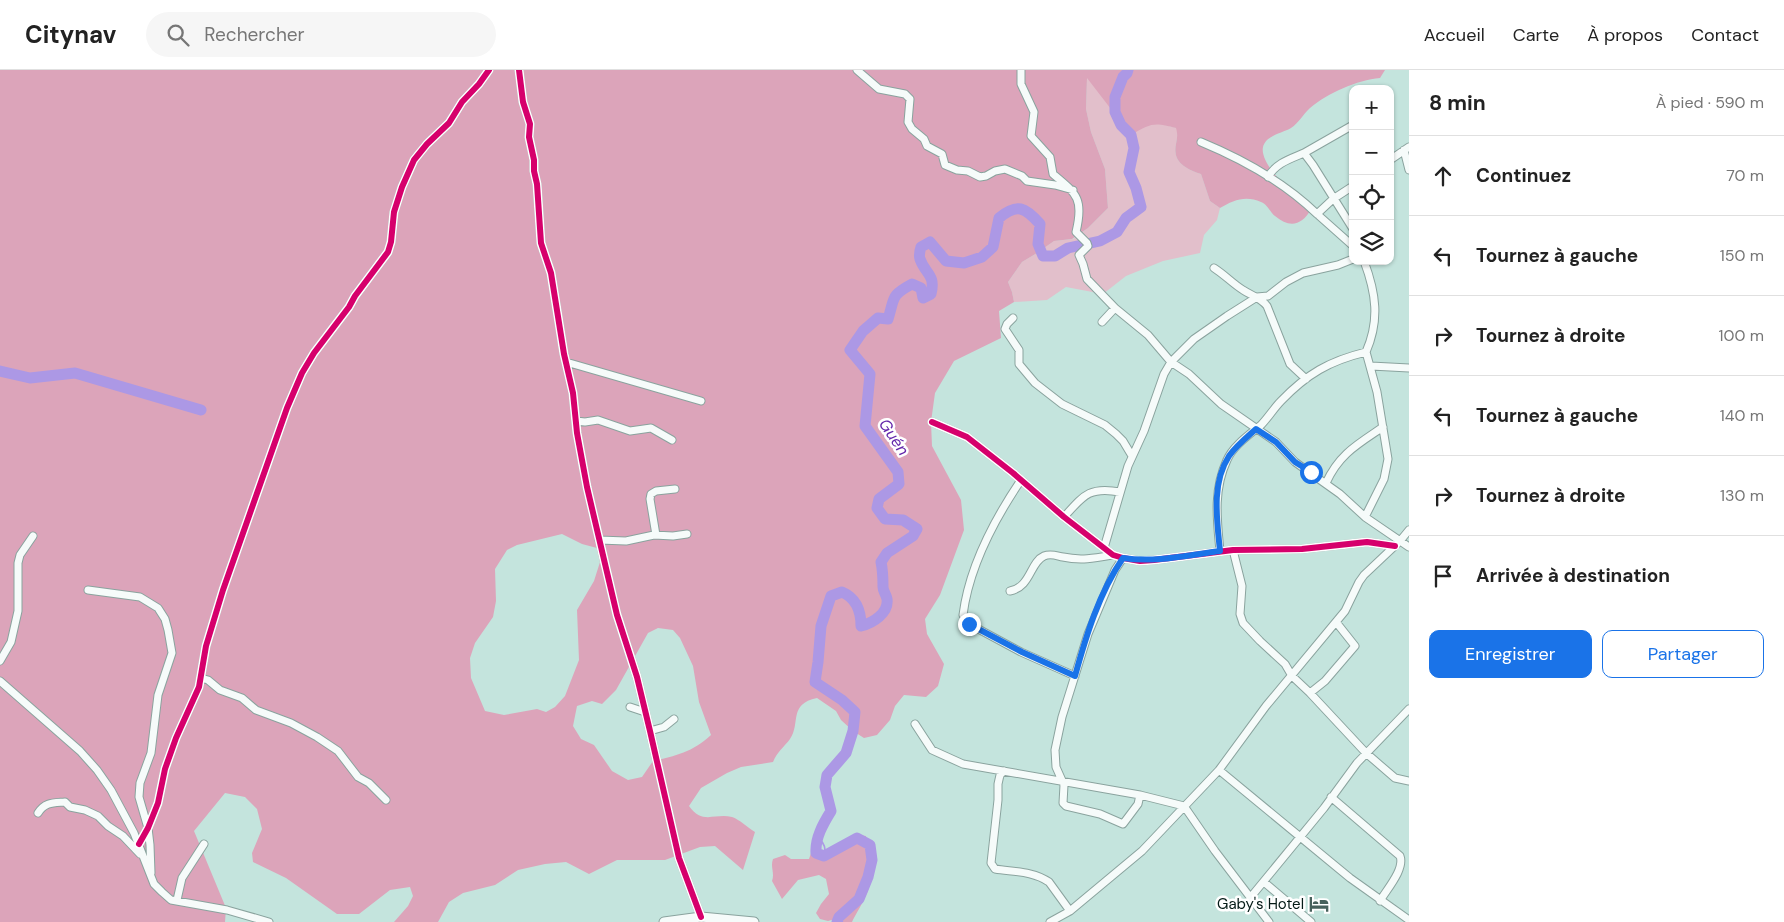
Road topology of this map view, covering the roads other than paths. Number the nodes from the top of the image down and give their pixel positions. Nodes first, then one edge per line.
1 (488, 70) edge
2 (519, 70) edge
3 (857, 70) edge
4 (1021, 70) edge
5 (1349, 127) edge
6 (1202, 142) dead end
7 (1407, 148) edge
8 (1304, 153) junction
9 (1394, 157) edge
10 (1409, 170) edge
11 (1268, 177) junction
12 (1349, 189) edge
13 (1073, 190) junction
14 (1333, 199) junction
15 (1317, 214) junction
16 (1349, 223) edge
17 (1349, 242) edge
18 (1349, 261) edge
19 (1365, 265) edge
20 (1214, 268) dead end
21 (1257, 298) junction
22 (1115, 308) junction
23 (1013, 318) dead end
24 (1102, 322) dead end
25 (1366, 352) junction
26 (566, 362) junction
27 (1171, 362) junction
28 (1371, 366) junction
29 (1409, 368) edge
30 (1306, 379) junction
31 (701, 400) dead end
32 (576, 421) junction
33 (932, 422) dead end
34 (1383, 427) junction
35 (1256, 429) junction
36 (672, 440) dead end
37 (1132, 456) junction
38 (1021, 480) junction
39 (1326, 483) junction
40 (675, 489) dead end
41 (1120, 492) junction
42 (1064, 517) junction
43 (1364, 518) junction
44 (1409, 530) edge
45 (687, 534) dead end
46 (656, 535) junction
47 (33, 536) dead end
48 (599, 540) junction
49 (1398, 543) junction
50 (1409, 547) edge
51 (1104, 548) junction
52 (1233, 550) junction
53 (1220, 551) junction
54 (1113, 555) junction
55 (1123, 558) junction
56 (88, 590) dead end
57 (1010, 591) dead end
58 (1336, 622) junction
59 (0, 661) edge
60 (1075, 676) junction
61 (1292, 676) junction
62 (201, 678) junction
63 (0, 680) edge
64 (1310, 693) junction
65 (630, 708) dead end
66 (1409, 709) edge
67 (645, 712) junction
68 (674, 719) dead end
69 (915, 724) dead end
70 (650, 731) junction
71 (1366, 753) junction
72 (1219, 770) junction
73 (1004, 771) junction
74 (1061, 781) junction
75 (1409, 781) edge
76 (1140, 795) junction
77 (1331, 797) junction
78 (386, 800) dead end
79 (1184, 806) junction
80 (38, 814) dead end
81 (148, 828) junction
82 (1301, 836) junction
83 (138, 844) junction
84 (204, 844) dead end
85 (142, 856) junction
86 (1409, 857) edge
87 (1402, 862) junction
88 (151, 878) junction
89 (1264, 882) junction
90 (1250, 898) junction
91 (176, 900) junction
92 (1380, 901) junction
93 (1070, 911) junction
94 (701, 917) junction
95 (1409, 920) edge
96 (269, 922) edge
97 (664, 922) edge
98 (754, 922) edge
99 (1050, 922) edge
100 (1269, 922) edge
101 (1311, 922) edge

1 - 62 street
2 - 26 street
3 - 13 street
4 - 13 street
5 - 8 street
6 - 11 street
7 - 9 street
7 - 10 street
8 - 11 street
8 - 14 street
11 - 15 street
12 - 14 street
13 - 22 street
14 - 15 street
14 - 16 street
15 - 17 street
18 - 21 street
19 - 25 street
20 - 21 street
21 - 27 street
21 - 30 street
22 - 24 street
22 - 27 street
23 - 37 street
25 - 28 street
25 - 30 street
26 - 31 street
26 - 32 street
27 - 35 street
27 - 37 street
28 - 29 street
28 - 34 street
30 - 35 street
32 - 36 street
32 - 48 street
33 - 38 street
34 - 39 street
34 - 43 street
35 - 39 street
35 - 53 street
37 - 41 street
38 - 42 street
38 - 60 street
39 - 43 street
40 - 46 street
41 - 42 street
41 - 51 street
42 - 51 street
43 - 49 street
44 - 49 street
45 - 46 street
46 - 48 street
47 - 59 street
48 - 67 street
49 - 50 street
49 - 52 street
49 - 58 street
51 - 54 street
52 - 53 street
52 - 61 street
53 - 55 street
54 - 55 street
54 - 57 street
55 - 60 street
56 - 81 street
58 - 61 street
58 - 64 street
60 - 74 street
61 - 64 street
61 - 72 street
62 - 78 street
62 - 81 street
63 - 83 street
64 - 71 street
65 - 67 street
66 - 71 street
67 - 70 street
68 - 70 street
69 - 73 street
70 - 94 street
71 - 75 street
71 - 77 street
72 - 79 street
72 - 82 street
73 - 74 street
73 - 93 street
74 - 76 street
74 - 76 street
76 - 79 street
77 - 82 street
77 - 87 street
79 - 90 street
79 - 93 street
80 - 85 street
81 - 83 street
81 - 88 street
82 - 89 street
82 - 92 street
83 - 85 street
84 - 91 street
85 - 88 street
86 - 87 street
87 - 92 street
88 - 91 street
89 - 90 street
89 - 101 street
90 - 100 street
91 - 96 street
92 - 95 street
93 - 99 street
94 - 97 main road
94 - 98 main road

